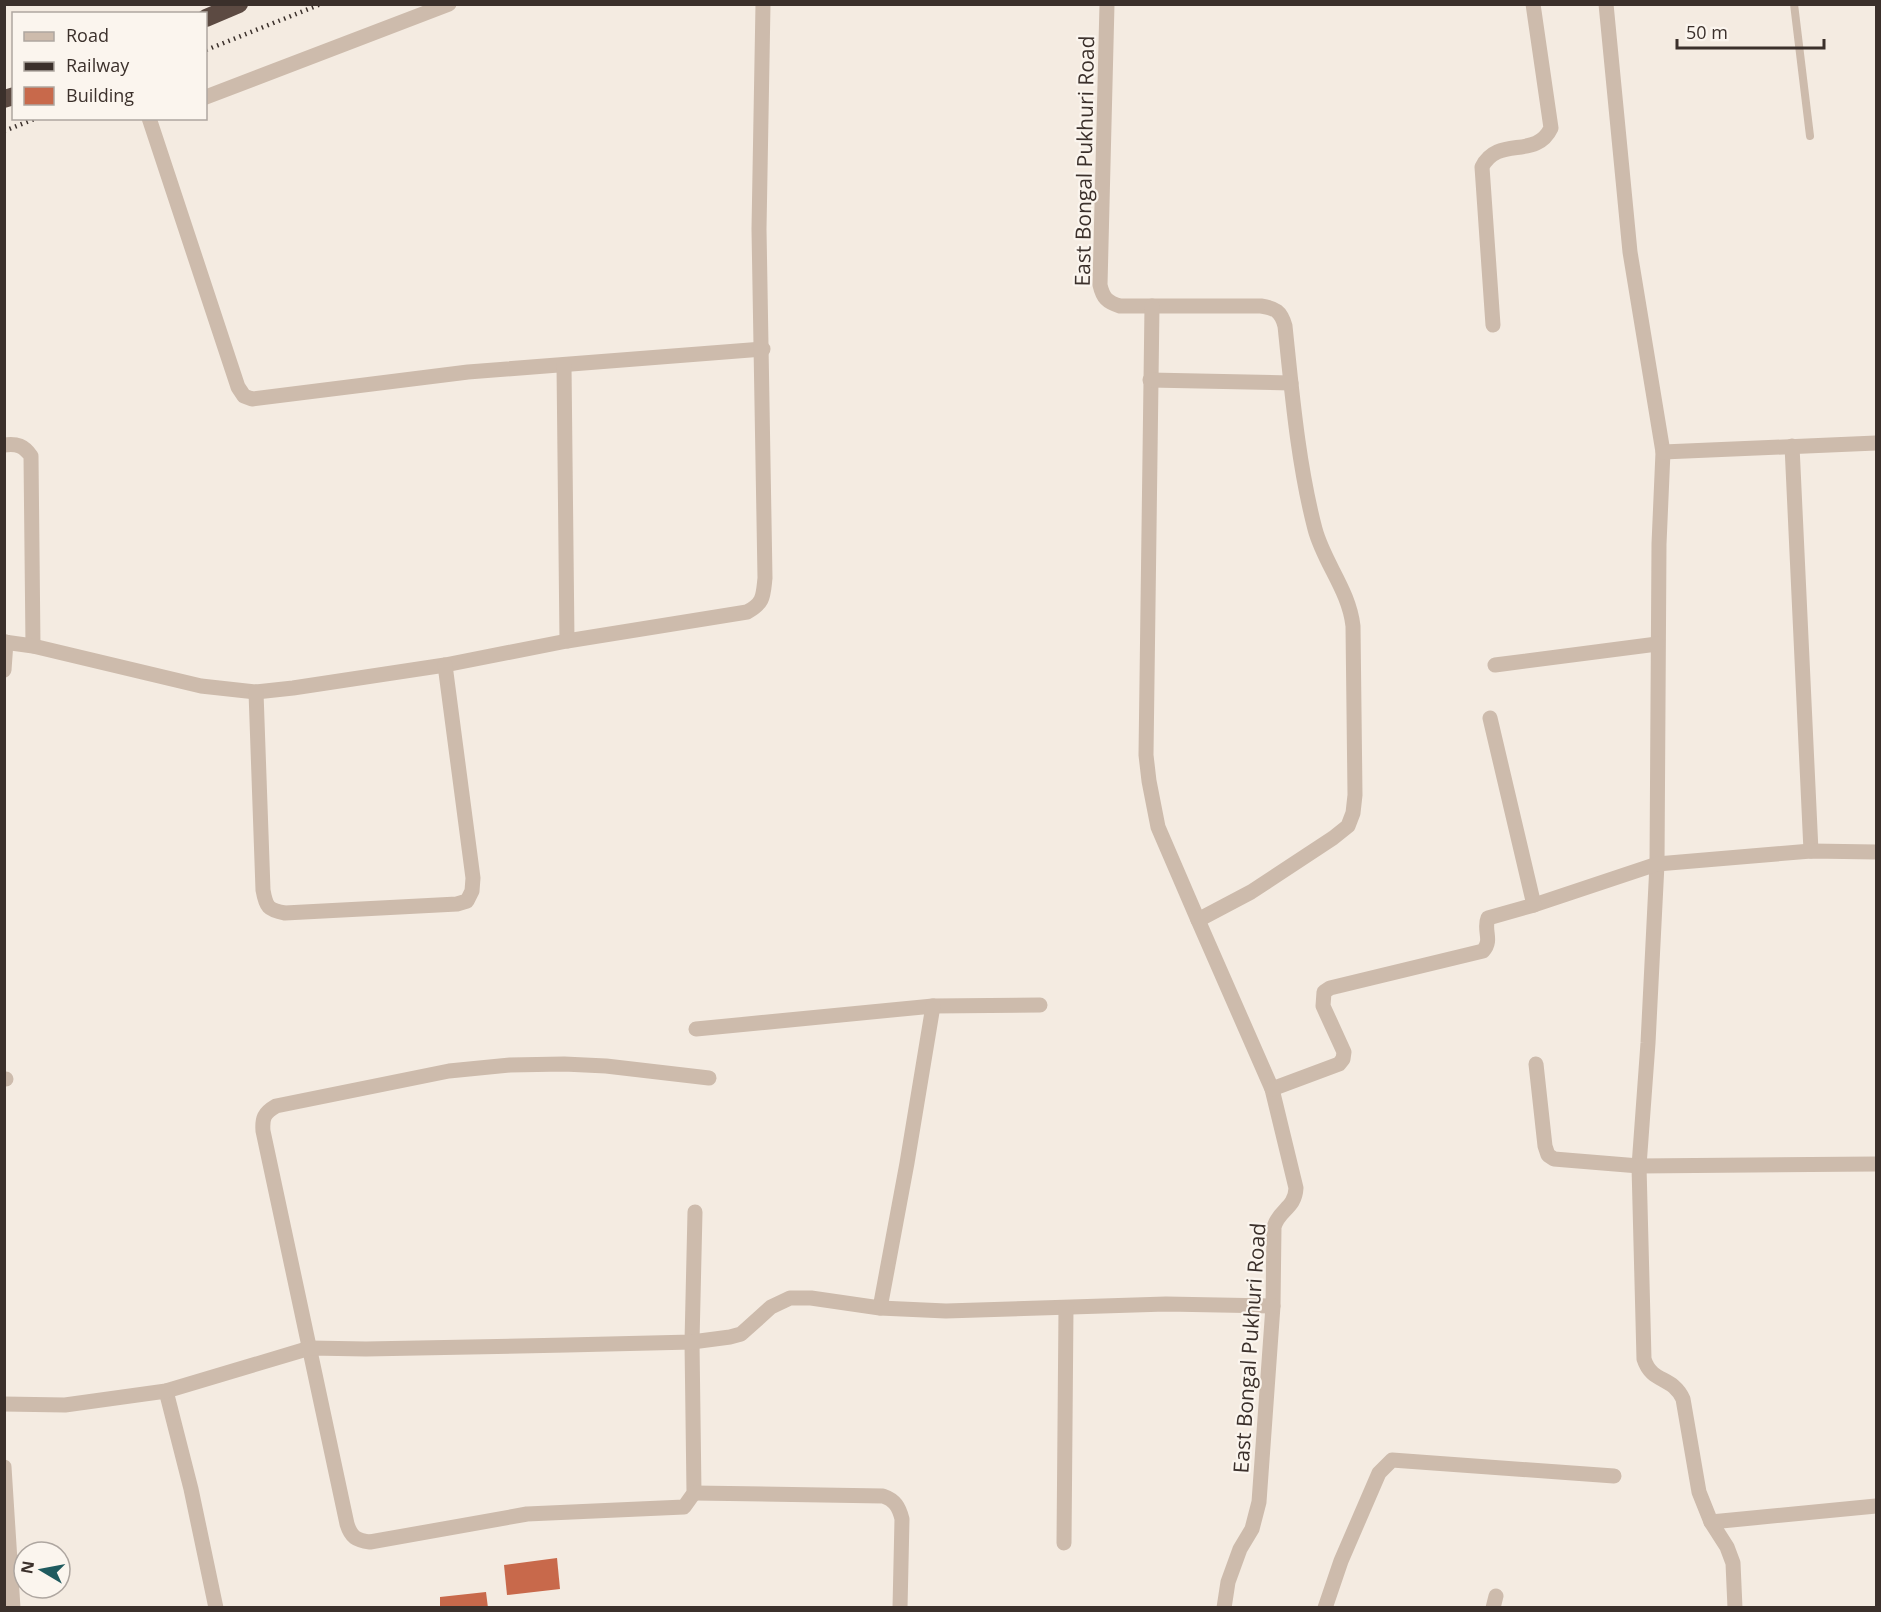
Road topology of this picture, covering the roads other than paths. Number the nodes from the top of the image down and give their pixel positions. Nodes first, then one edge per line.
1 (239, 4) edge
2 (450, 4) edge
3 (763, 4) edge
4 (1107, 4) edge
5 (1533, 4) edge
6 (1606, 4) edge
7 (1794, 4) edge
8 (207, 18) edge
9 (207, 97) edge
10 (149, 120) edge
11 (1810, 136) dead end
12 (1152, 306) junction
13 (1494, 325) dead end
14 (763, 349) junction
15 (564, 365) junction
16 (1150, 380) junction
17 (1291, 383) junction
18 (1876, 443) edge
19 (4, 445) edge
20 (1792, 446) junction
21 (1663, 452) junction
22 (567, 641) junction
23 (5, 642) edge
24 (1657, 645) junction
25 (33, 646) junction
26 (445, 665) junction
27 (1495, 665) dead end
28 (4, 670) edge
29 (255, 692) junction
30 (1490, 718) dead end
31 (1812, 851) junction
32 (1876, 852) edge
33 (1657, 864) junction
34 (1534, 905) junction
35 (1198, 920) junction
36 (1040, 1005) dead end
37 (933, 1006) junction
38 (696, 1029) dead end
39 (1536, 1064) dead end
40 (709, 1078) dead end
41 (1272, 1089) junction
42 (1876, 1164) edge
43 (1639, 1166) junction
44 (695, 1212) dead end
45 (1274, 1306) junction
46 (880, 1308) junction
47 (1066, 1308) junction
48 (692, 1341) junction
49 (309, 1347) junction
50 (166, 1391) junction
51 (4, 1404) edge
52 (4, 1467) edge
53 (1614, 1476) dead end
54 (694, 1493) junction
55 (1876, 1506) edge
56 (1711, 1522) junction
57 (1064, 1543) dead end
58 (13, 1608) edge
59 (216, 1608) edge
60 (900, 1608) edge
61 (1224, 1608) edge
62 (1325, 1608) edge
63 (1736, 1608) edge

1 - 8 highway
2 - 9 street
3 - 14 street
4 - 12 street, East Bongal Pukhuri Road
5 - 13 street
6 - 21 street
7 - 11 lane
10 - 15 street
12 - 16 street
12 - 17 street, East Bongal Pukhuri Road
14 - 15 street
14 - 22 street
15 - 22 street
16 - 17 street
16 - 35 street
17 - 35 street, East Bongal Pukhuri Road
18 - 20 street
19 - 25 street
20 - 21 street
20 - 31 street
21 - 24 street
22 - 26 street
23 - 25 street
23 - 28 street
24 - 27 street
24 - 33 street
25 - 29 street
26 - 29 street
26 - 29 street
30 - 34 street
31 - 32 street
31 - 33 street
33 - 34 street
33 - 43 street
34 - 41 street
35 - 41 street, East Bongal Pukhuri Road
36 - 37 street
37 - 38 street
37 - 46 street
39 - 43 street
40 - 49 street
41 - 45 street, East Bongal Pukhuri Road
42 - 43 street
43 - 56 street
44 - 48 street
45 - 47 street
45 - 61 street, East Bongal Pukhuri Road
46 - 47 street
46 - 48 street
47 - 57 street
48 - 49 street
48 - 54 street
49 - 50 street
49 - 54 street
50 - 51 street
50 - 59 street
52 - 58 street
53 - 62 street
54 - 60 street
55 - 56 street
56 - 63 street

